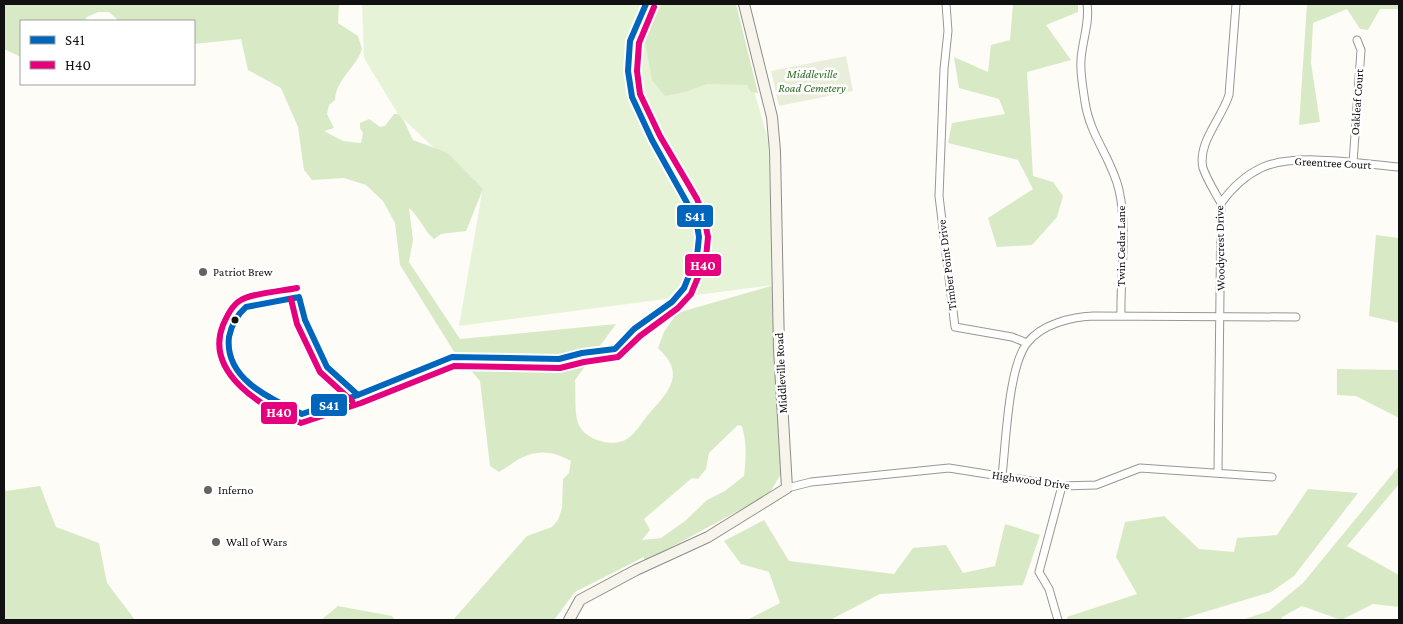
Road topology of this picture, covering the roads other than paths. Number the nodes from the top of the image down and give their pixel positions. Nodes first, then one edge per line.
1 (744, 4) edge
2 (946, 4) edge
3 (1088, 4) edge
4 (1236, 4) edge
5 (1357, 40) dead end
6 (1353, 163) junction
7 (1399, 167) edge
8 (1221, 203) junction
9 (1121, 316) junction
10 (1221, 316) junction
11 (1296, 317) dead end
12 (1027, 343) junction
13 (1218, 472) junction
14 (1002, 476) junction
15 (1272, 477) dead end
16 (1062, 486) junction
17 (786, 488) junction
18 (569, 620) edge
19 (1058, 620) edge

1 - 17 street, Middleville Road
2 - 12 street, Timber Point Drive
3 - 9 street, Twin Cedar Lane
4 - 8 street, Woodycrest Drive
5 - 6 street, Oakleaf Court
6 - 7 street, Greentree Court
6 - 8 street, Greentree Court
8 - 10 street, Woodycrest Drive
9 - 10 street
9 - 12 street
10 - 11 street
10 - 13 street, Woodycrest Drive
12 - 14 street
13 - 15 street, Highwood Drive
13 - 16 street, Highwood Drive
14 - 16 street, Highwood Drive
14 - 17 street, Highwood Drive
16 - 19 street
17 - 18 street

